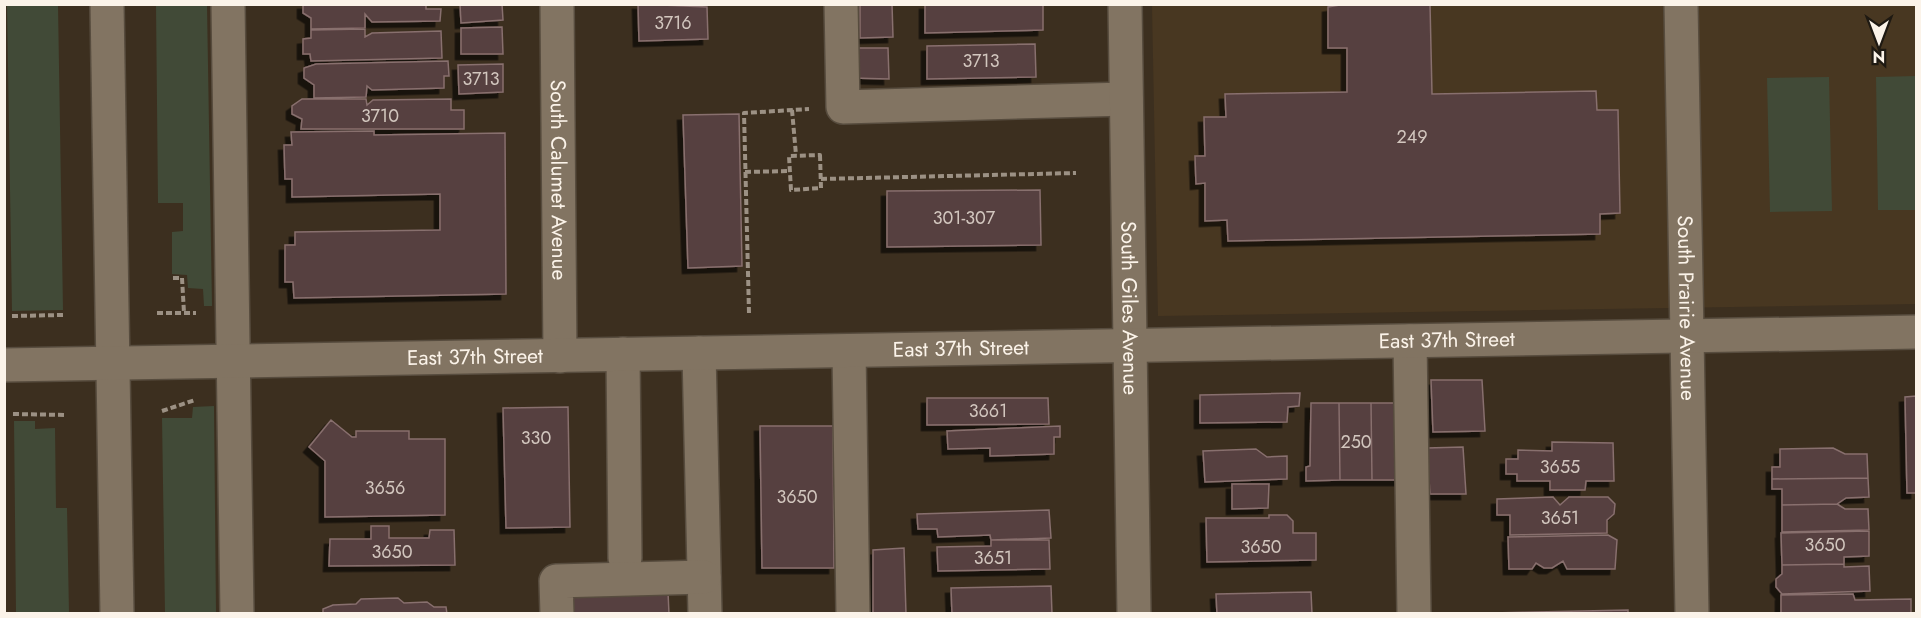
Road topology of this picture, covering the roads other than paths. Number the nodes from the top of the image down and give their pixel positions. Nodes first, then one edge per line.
1 (107, 4) edge
2 (228, 4) edge
3 (557, 4) edge
4 (841, 4) edge
5 (1125, 4) edge
6 (1681, 4) edge
7 (1126, 99) junction
8 (1917, 332) edge
9 (1687, 336) junction
10 (1410, 341) junction
11 (1130, 346) junction
12 (849, 351) junction
13 (699, 353) junction
14 (623, 354) junction
15 (560, 356) junction
16 (234, 361) junction
17 (113, 364) junction
18 (4, 365) edge
19 (625, 558) dead end
20 (704, 577) junction
21 (117, 614) edge
22 (237, 614) edge
23 (557, 614) edge
24 (705, 614) edge
25 (853, 614) edge
26 (1134, 614) edge
27 (1414, 614) edge
28 (1692, 614) edge

1 - 17 street
2 - 16 street
3 - 15 street, South Calumet Avenue
4 - 7 street
5 - 7 street, South Giles Avenue
6 - 9 street, South Prairie Avenue
7 - 11 street, South Giles Avenue
8 - 9 street, East 37th Street
9 - 10 street, East 37th Street
9 - 28 street, South Prairie Avenue
10 - 11 street, East 37th Street
10 - 27 street
11 - 12 street, East 37th Street
11 - 26 street, South Giles Avenue
12 - 13 street, East 37th Street
12 - 25 street
13 - 14 street, East 37th Street
13 - 20 street
14 - 15 street, East 37th Street
14 - 19 street
15 - 16 street, East 37th Street
16 - 17 street, East 37th Street
16 - 22 street
17 - 18 street, East 37th Street
17 - 21 street
20 - 23 street
20 - 24 street

